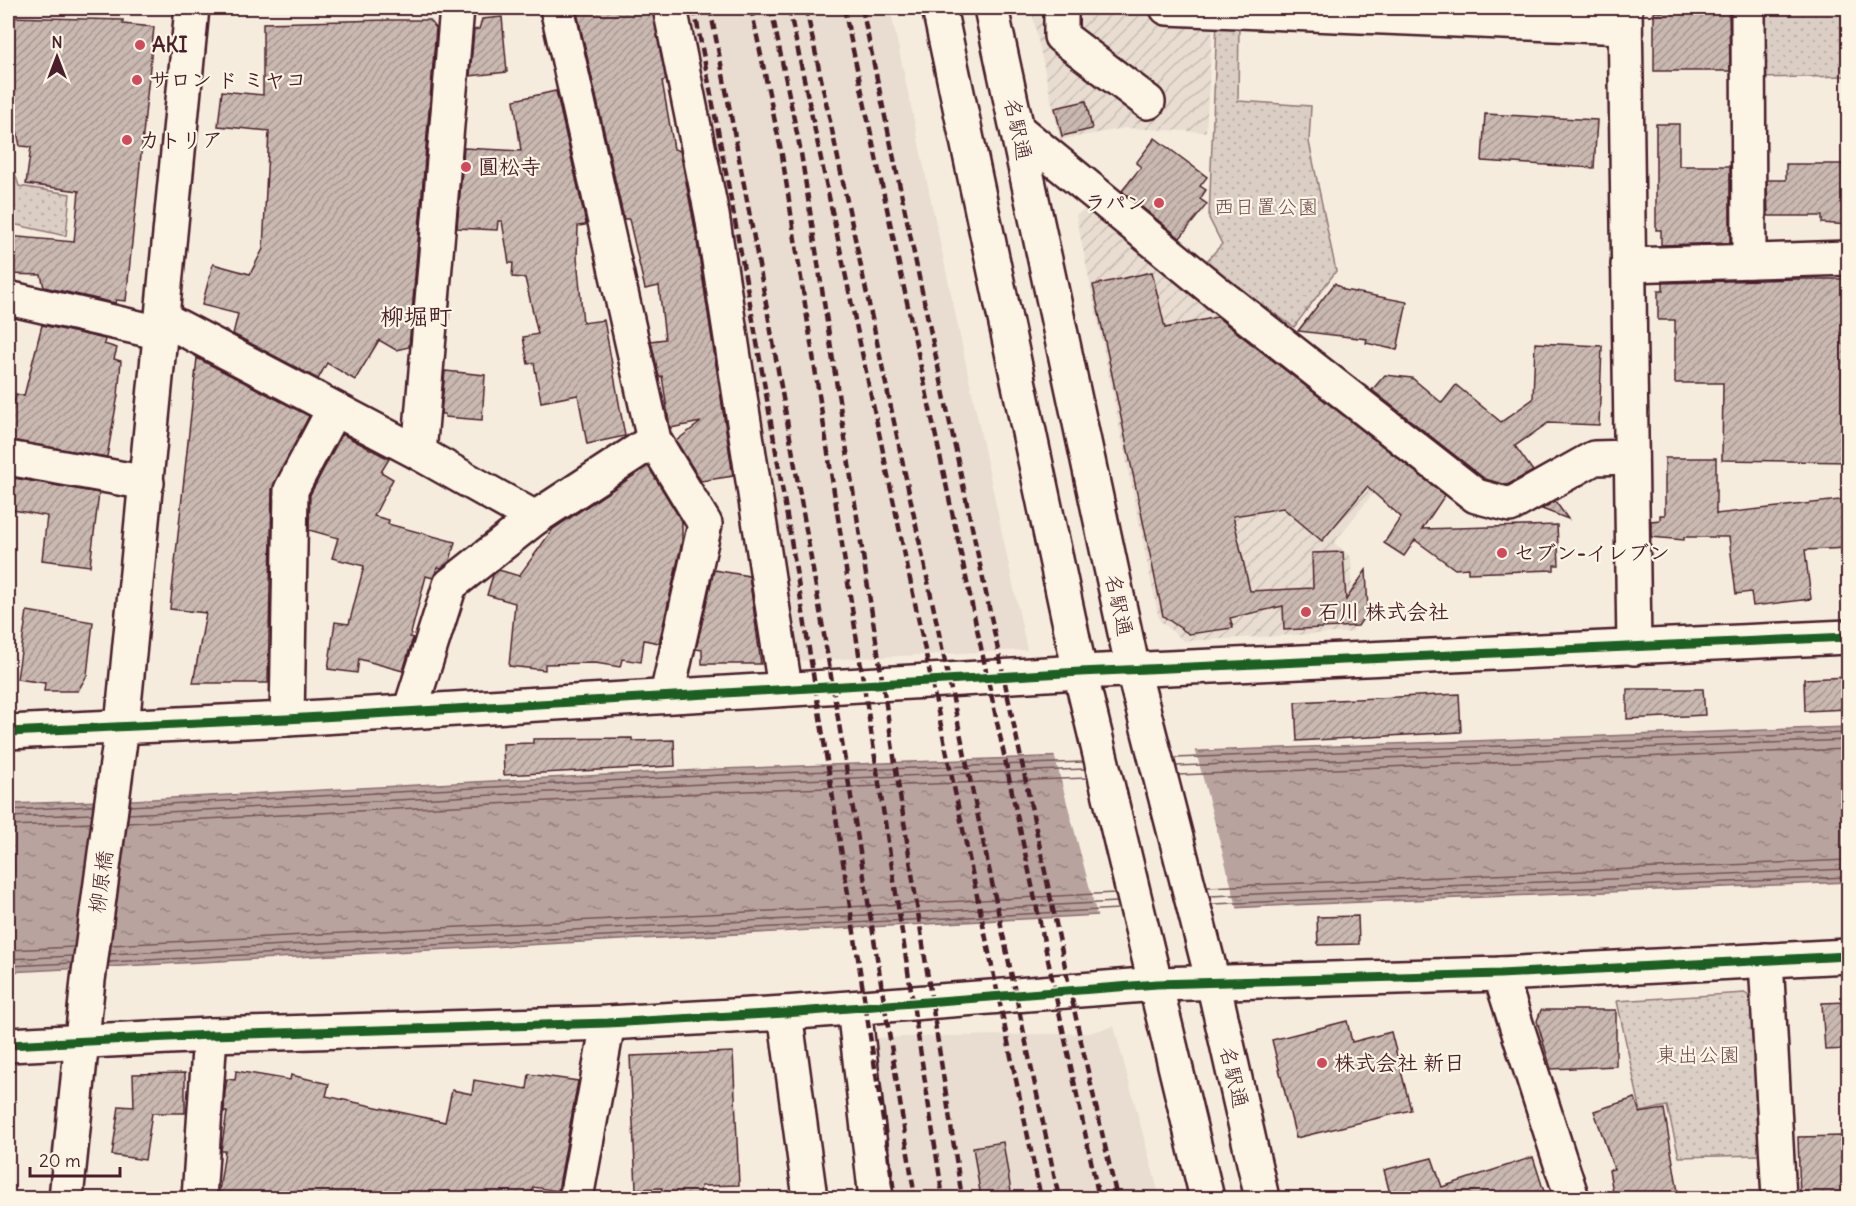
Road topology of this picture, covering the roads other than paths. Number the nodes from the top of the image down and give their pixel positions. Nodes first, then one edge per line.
1 (192, 8) edge
2 (457, 8) edge
3 (557, 8) edge
4 (670, 8) edge
5 (939, 8) edge
6 (991, 8) edge
7 (1061, 8) edge
8 (1167, 8) edge
9 (1748, 8) edge
10 (1223, 9) edge
11 (1625, 17) edge
12 (1148, 102) dead end
13 (1018, 130) junction
14 (1848, 258) edge
15 (1749, 261) junction
16 (1628, 265) junction
17 (8, 298) edge
18 (161, 325) junction
19 (334, 409) junction
20 (654, 441) junction
21 (419, 453) junction
22 (1631, 457) junction
23 (8, 458) edge
24 (147, 483) junction
25 (535, 518) junction
26 (1848, 637) edge
27 (1634, 648) junction
28 (1133, 670) junction
29 (1080, 672) junction
30 (785, 688) junction
31 (668, 695) junction
32 (410, 711) junction
33 (287, 719) junction
34 (122, 726) junction
35 (8, 732) edge
36 (1848, 956) edge
37 (1766, 960) junction
38 (1500, 974) junction
39 (1213, 982) junction
40 (1156, 984) junction
41 (854, 1008) junction
42 (785, 1013) junction
43 (608, 1023) junction
44 (210, 1035) junction
45 (82, 1041) junction
46 (8, 1045) edge
47 (66, 1198) edge
48 (199, 1198) edge
49 (576, 1198) edge
50 (810, 1198) edge
51 (876, 1198) edge
52 (1207, 1198) edge
53 (1262, 1198) edge
54 (1572, 1198) edge
55 (1779, 1198) edge

1 - 18 street, 柳原橋
2 - 21 street
3 - 20 street
4 - 30 street
5 - 29 street
6 - 13 street, 名駅通
7 - 12 street
8 - 10 street
9 - 15 street
10 - 11 street
11 - 16 street
13 - 22 street
13 - 28 street, 名駅通
14 - 15 street
15 - 16 street
16 - 22 street
17 - 18 street
18 - 19 street
18 - 24 street, 柳原橋
19 - 21 street
19 - 33 street
20 - 25 street
20 - 31 street
21 - 25 street
22 - 27 street
23 - 24 street
24 - 34 street, 柳原橋
25 - 32 street
26 - 27 street
27 - 28 street
28 - 29 street
28 - 39 street, 名駅通
29 - 30 street
29 - 40 street
30 - 31 street
31 - 32 street
32 - 33 street
33 - 34 street
34 - 35 street
34 - 45 street, 柳原橋
36 - 37 street
37 - 38 street
37 - 55 street
38 - 39 street
38 - 54 street
39 - 40 street
39 - 53 street, 名駅通
40 - 41 street
40 - 52 street
41 - 42 street
41 - 51 street
42 - 43 street
42 - 50 street
43 - 44 street
43 - 49 street
44 - 45 street
44 - 48 street
45 - 46 street
45 - 47 street, 柳原橋

